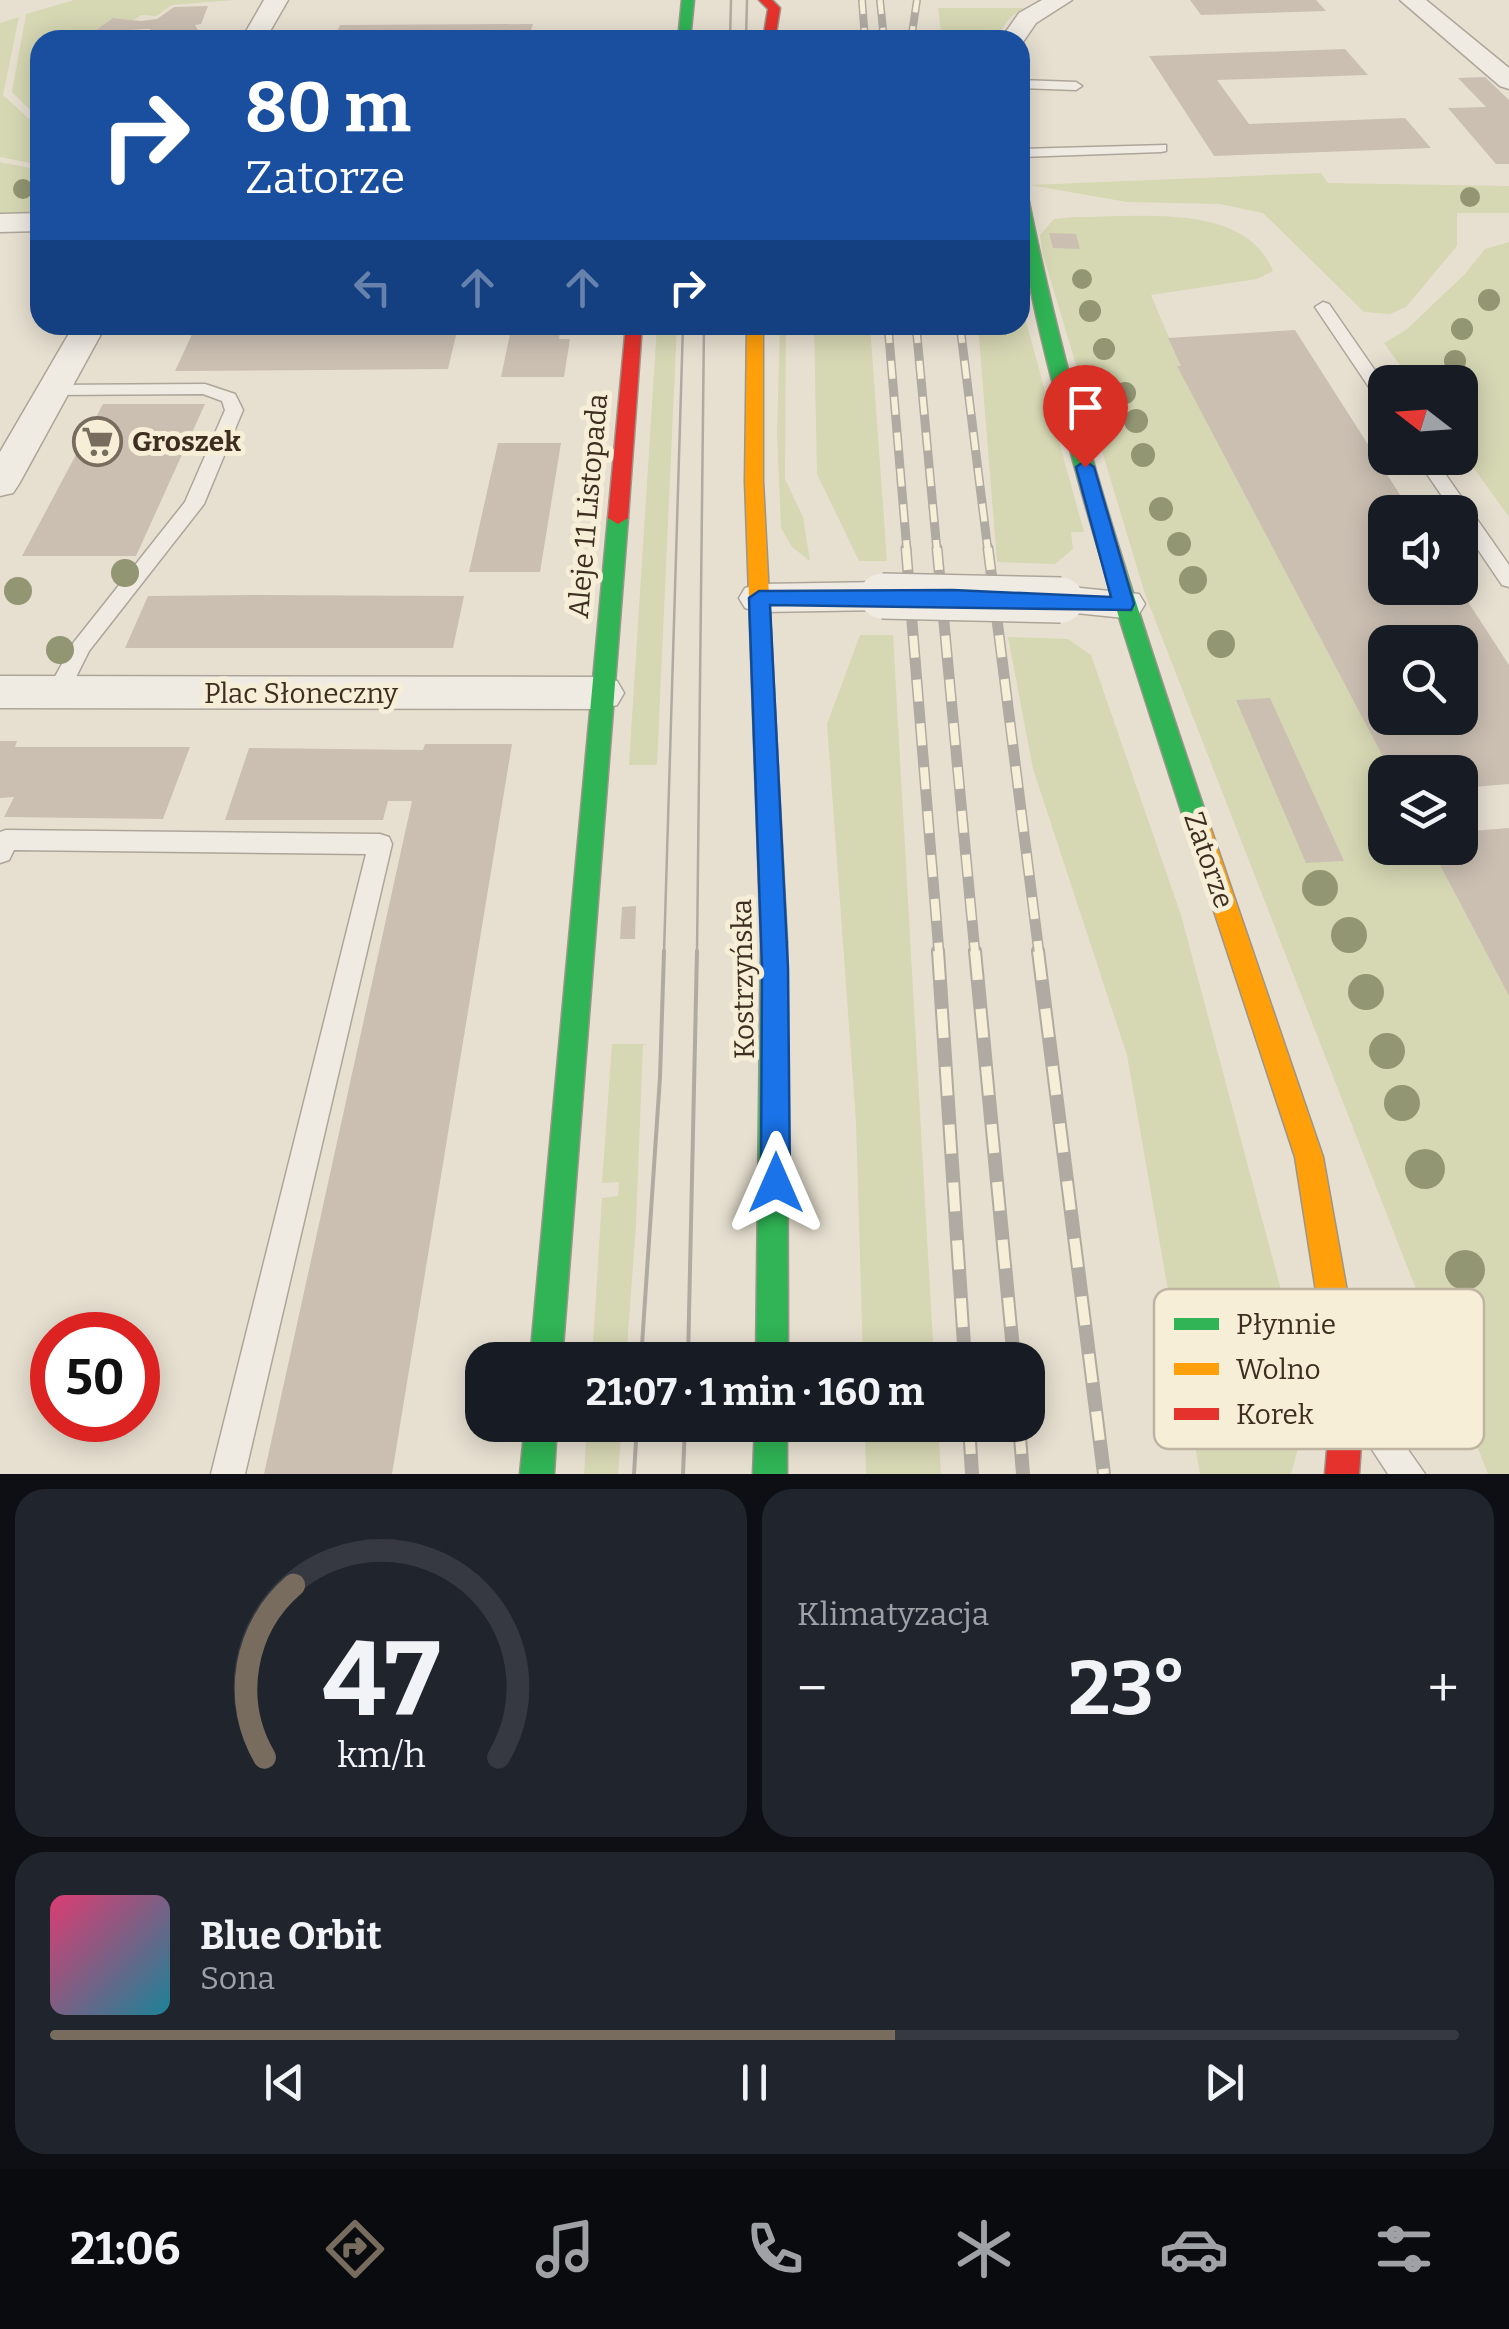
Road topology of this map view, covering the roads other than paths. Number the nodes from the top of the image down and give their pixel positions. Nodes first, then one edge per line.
1 (276, 0) edge
2 (765, 0) edge
3 (798, 0) edge
4 (1060, 0) edge
5 (1412, 0) edge
6 (692, 4) edge
7 (259, 30) edge
8 (686, 30) edge
9 (771, 30) edge
10 (794, 30) edge
11 (1019, 30) edge
12 (1509, 80) edge
13 (1030, 84) edge
14 (1076, 86) dead end
15 (1162, 148) dead end
16 (1030, 154) edge
17 (30, 222) edge
18 (0, 223) edge
19 (1030, 256) edge
20 (1323, 307) dead end
21 (84, 335) edge
22 (633, 335) edge
23 (755, 335) edge
24 (1368, 373) edge
25 (53, 390) junction
26 (1438, 475) edge
27 (0, 484) edge
28 (1509, 580) edge
29 (759, 598) junction
30 (1124, 604) junction
31 (0, 692) edge
32 (57, 693) junction
33 (602, 693) junction
34 (0, 853) edge
35 (1331, 1289) edge
36 (548, 1342) edge
37 (772, 1342) edge
38 (540, 1442) edge
39 (771, 1442) edge
40 (1344, 1449) edge
41 (1390, 1449) edge
42 (228, 1474) edge
43 (537, 1474) edge
44 (770, 1474) edge
45 (1342, 1474) edge
46 (1408, 1474) edge

1 - 7 street
2 - 9 main road
3 - 10 main road
4 - 11 street
5 - 12 street
6 - 8 main road
13 - 14 lane
15 - 16 lane
17 - 18 street
19 - 30 main road, Zatorze
20 - 24 lane
21 - 25 street
22 - 33 main road, Aleje 11 Listopada
23 - 29 main road
25 - 27 street
25 - 32 lane
26 - 28 lane
29 - 30 street, bridge
29 - 37 main road, Kostrzyńska
30 - 35 main road, Zatorze
31 - 32 street, Plac Słoneczny
32 - 33 street, Plac Słoneczny
33 - 36 main road
34 - 42 lane
38 - 43 main road
39 - 44 main road
40 - 45 main road, Zatorze
41 - 46 lane

